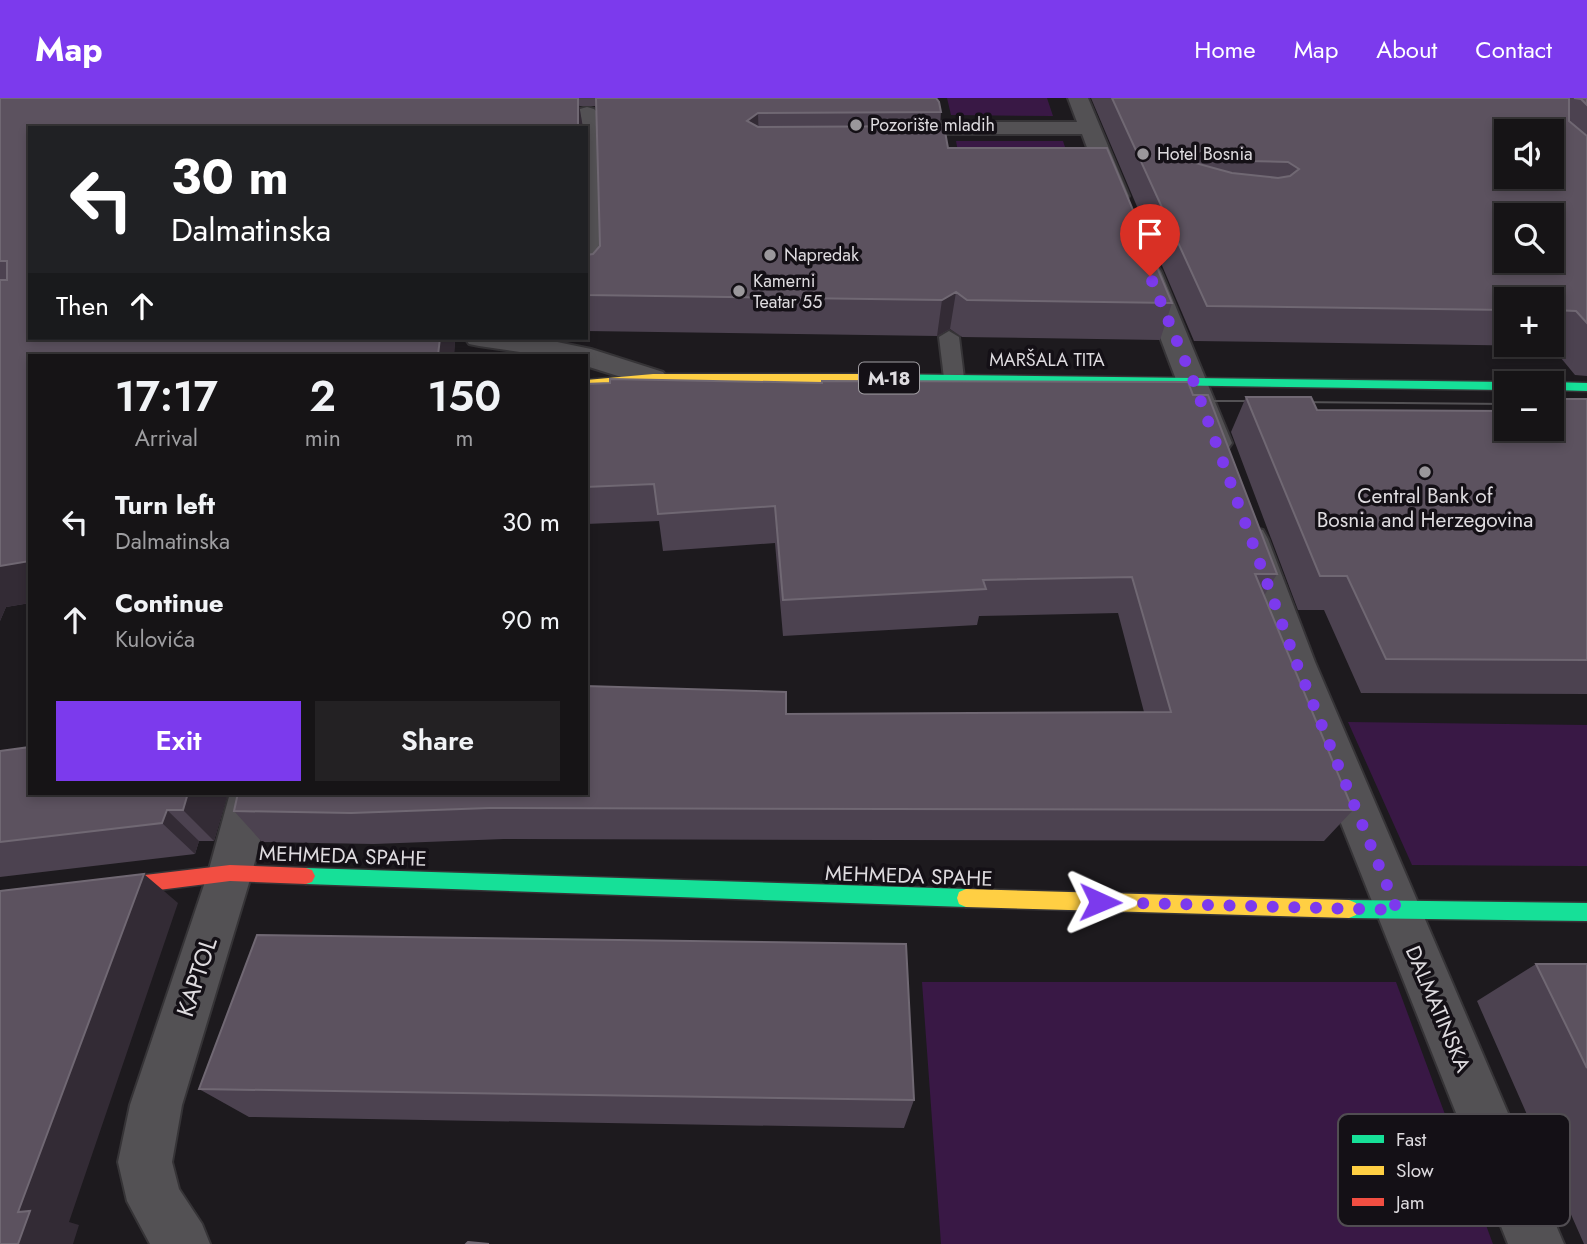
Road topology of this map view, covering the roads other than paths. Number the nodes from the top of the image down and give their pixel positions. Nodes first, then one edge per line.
1 (1078, 98) edge
2 (587, 113) dead end
3 (587, 126) edge
4 (1090, 128) junction
5 (948, 152) edge
6 (588, 169) edge
7 (1123, 198) edge
8 (1140, 251) edge
9 (590, 282) edge
10 (949, 337) dead end
11 (495, 340) edge
12 (580, 351) edge
13 (653, 378) junction
14 (954, 378) junction
15 (1193, 380) junction
16 (588, 384) edge
17 (1494, 386) edge
18 (1564, 386) edge
19 (1587, 387) edge
20 (250, 795) edge
21 (230, 873) junction
22 (0, 901) edge
23 (1397, 910) junction
24 (1587, 912) edge
25 (1482, 1114) edge
26 (1529, 1226) edge
27 (182, 1244) edge
28 (1536, 1244) edge

1 - 4 street
2 - 3 street
4 - 5 street
4 - 7 street
6 - 9 street
8 - 15 street, DALMATINSKA
10 - 14 lane
11 - 12 street
12 - 13 street
13 - 14 street, MARŠALA TITA / M-18
13 - 16 street, MARŠALA TITA / M-18
14 - 15 street, MARŠALA TITA / M-18
15 - 17 street, MARŠALA TITA / M-18
15 - 23 street, DALMATINSKA
18 - 19 street
20 - 21 street, KAPTOL
21 - 22 street, MEHMEDA SPAHE
21 - 23 street, MEHMEDA SPAHE
21 - 27 street, KAPTOL
23 - 24 street, MEHMEDA SPAHE
23 - 25 street, DALMATINSKA
26 - 28 street, DALMATINSKA

